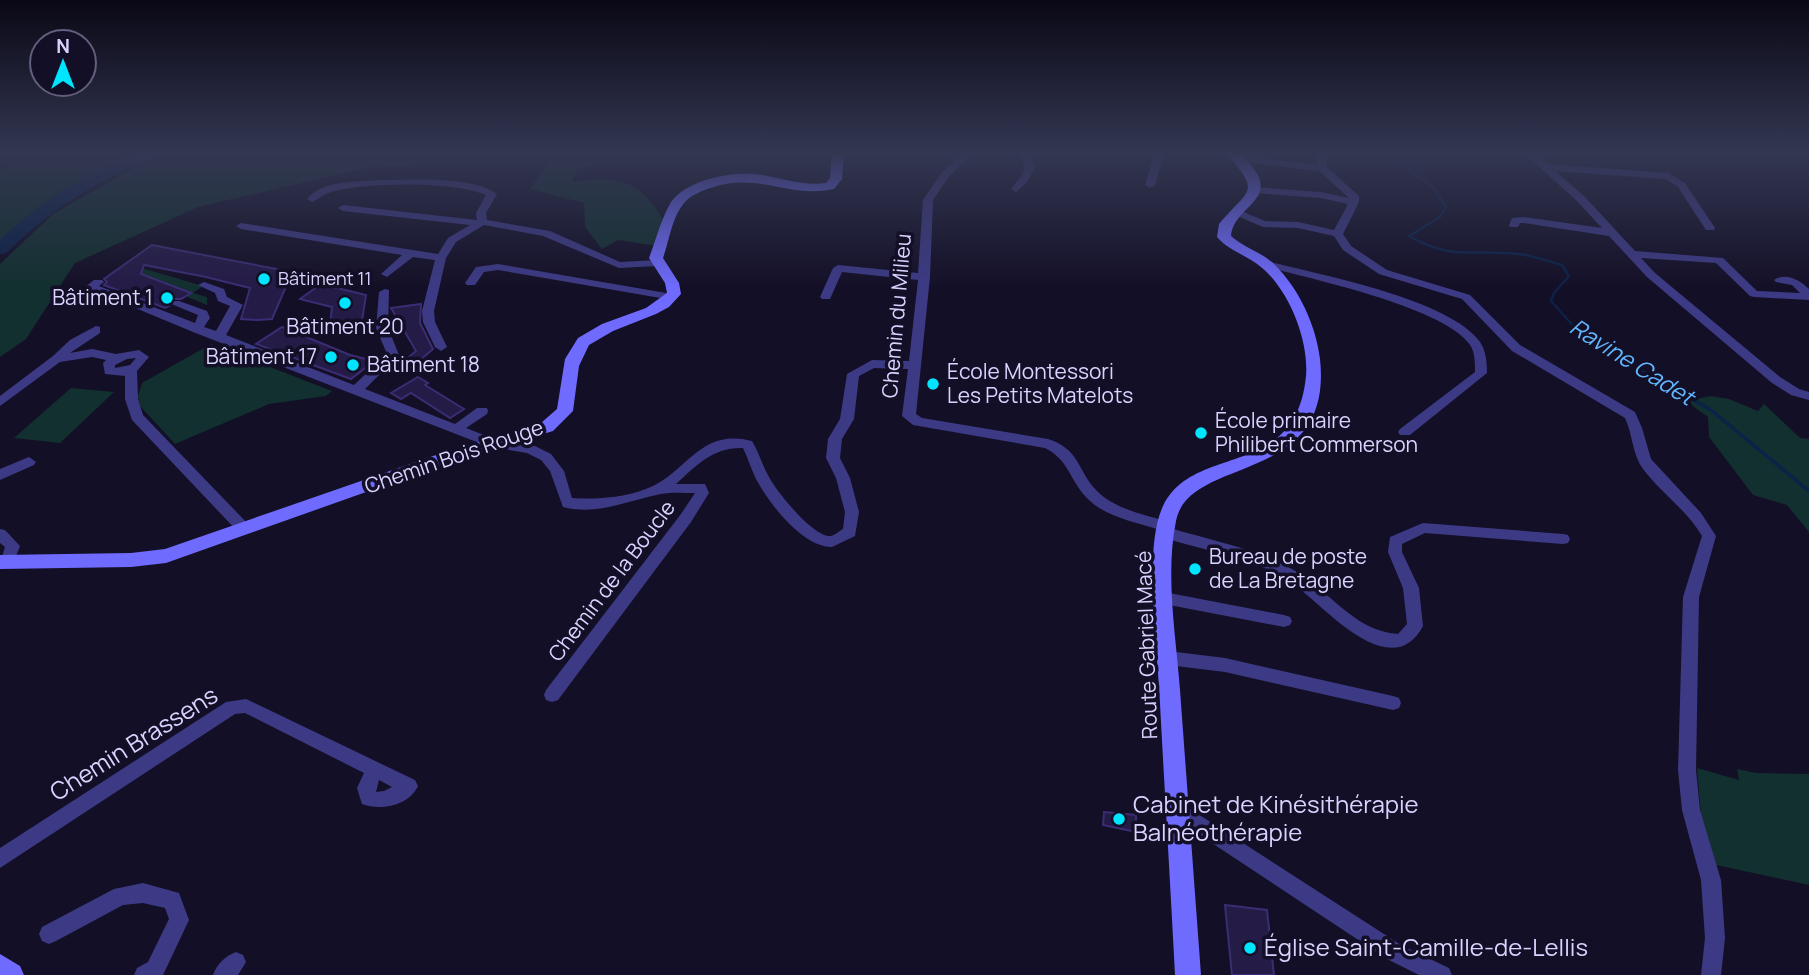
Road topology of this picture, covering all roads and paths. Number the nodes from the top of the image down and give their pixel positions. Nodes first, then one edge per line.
1 (490, 198) edge
2 (682, 198) edge
3 (929, 198) edge
4 (1252, 198) edge
5 (1335, 198) edge
6 (1354, 198) edge
7 (1579, 198) edge
8 (1690, 198) edge
9 (1354, 202) junction
10 (343, 208) dead end
11 (1239, 213) junction
12 (481, 222) junction
13 (1514, 225) dead end
14 (241, 226) dead end
15 (1710, 228) dead end
16 (1612, 233) junction
17 (1338, 234) junction
18 (411, 253) junction
19 (1631, 254) junction
20 (441, 258) junction
21 (658, 263) junction
22 (1266, 264) junction
23 (387, 274) dead end
24 (924, 277) junction
25 (1780, 280) dead end
26 (98, 282) dead end
27 (471, 283) dead end
28 (204, 285) dead end
29 (1809, 296) edge
30 (672, 297) junction
31 (826, 297) dead end
32 (368, 302) dead end
33 (176, 303) dead end
34 (197, 329) junction
35 (96, 330) dead end
36 (219, 337) junction
37 (441, 347) dead end
38 (116, 358) junction
39 (57, 359) junction
40 (915, 365) junction
41 (131, 370) junction
42 (356, 390) junction
43 (1809, 396) edge
44 (0, 402) edge
45 (482, 411) dead end
46 (456, 429) junction
47 (1405, 432) dead end
48 (492, 443) junction
49 (29, 462) dead end
50 (0, 475) edge
51 (661, 489) junction
52 (244, 529) junction
53 (1166, 530) junction
54 (0, 534) edge
55 (1563, 539) dead end
56 (4, 562) edge
57 (1164, 598) junction
58 (1284, 621) dead end
59 (1168, 659) junction
60 (552, 695) dead end
61 (1392, 703) dead end
62 (375, 770) dead end
63 (1178, 810) junction
64 (0, 859) edge
65 (49, 934) dead end
66 (0, 967) edge
67 (155, 973) edge
68 (11, 975) edge
69 (1188, 975) edge
70 (1442, 975) edge
71 (1711, 975) edge

1 - 12 street
2 - 21 street
3 - 24 street, Chemin du Milieu
4 - 11 street, Route Gabriel Macé
5 - 9 street
6 - 9 street
7 - 16 street
8 - 15 street
9 - 17 street
10 - 12 street
11 - 17 street
11 - 22 street, Route Gabriel Macé
12 - 20 street
12 - 21 street
13 - 16 street
14 - 18 street
16 - 19 street
17 - 71 street
18 - 20 street
18 - 23 street
19 - 29 street
19 - 43 street
20 - 37 street
21 - 30 street
22 - 47 street
22 - 53 street, Route Gabriel Macé
24 - 31 street
24 - 40 street, Chemin du Milieu
25 - 29 street
26 - 34 street
27 - 30 street
28 - 36 street
30 - 48 street, Chemin Bois Rouge
32 - 42 street
33 - 34 street
34 - 36 street
35 - 39 street
36 - 42 street
38 - 39 street
38 - 41 street
38 - 41 street
39 - 44 street
40 - 51 street, Chemin de la Boucle
40 - 53 street, Chemin du Milieu
41 - 52 street
42 - 46 street
45 - 46 street
46 - 48 street
48 - 51 street, Chemin de la Boucle
48 - 52 street, Chemin Bois Rouge
49 - 50 street
51 - 60 street, Chemin de la Boucle
52 - 56 street, Chemin Bois Rouge
53 - 55 street, Chemin du Milieu
53 - 57 street, Route Gabriel Macé
54 - 56 street
57 - 58 street
57 - 59 street, Route Gabriel Macé
59 - 61 street
59 - 63 street, Route Gabriel Macé
62 - 64 street, Chemin Brassens
63 - 69 street, Route Gabriel Macé
63 - 70 street
65 - 67 street
66 - 68 street

